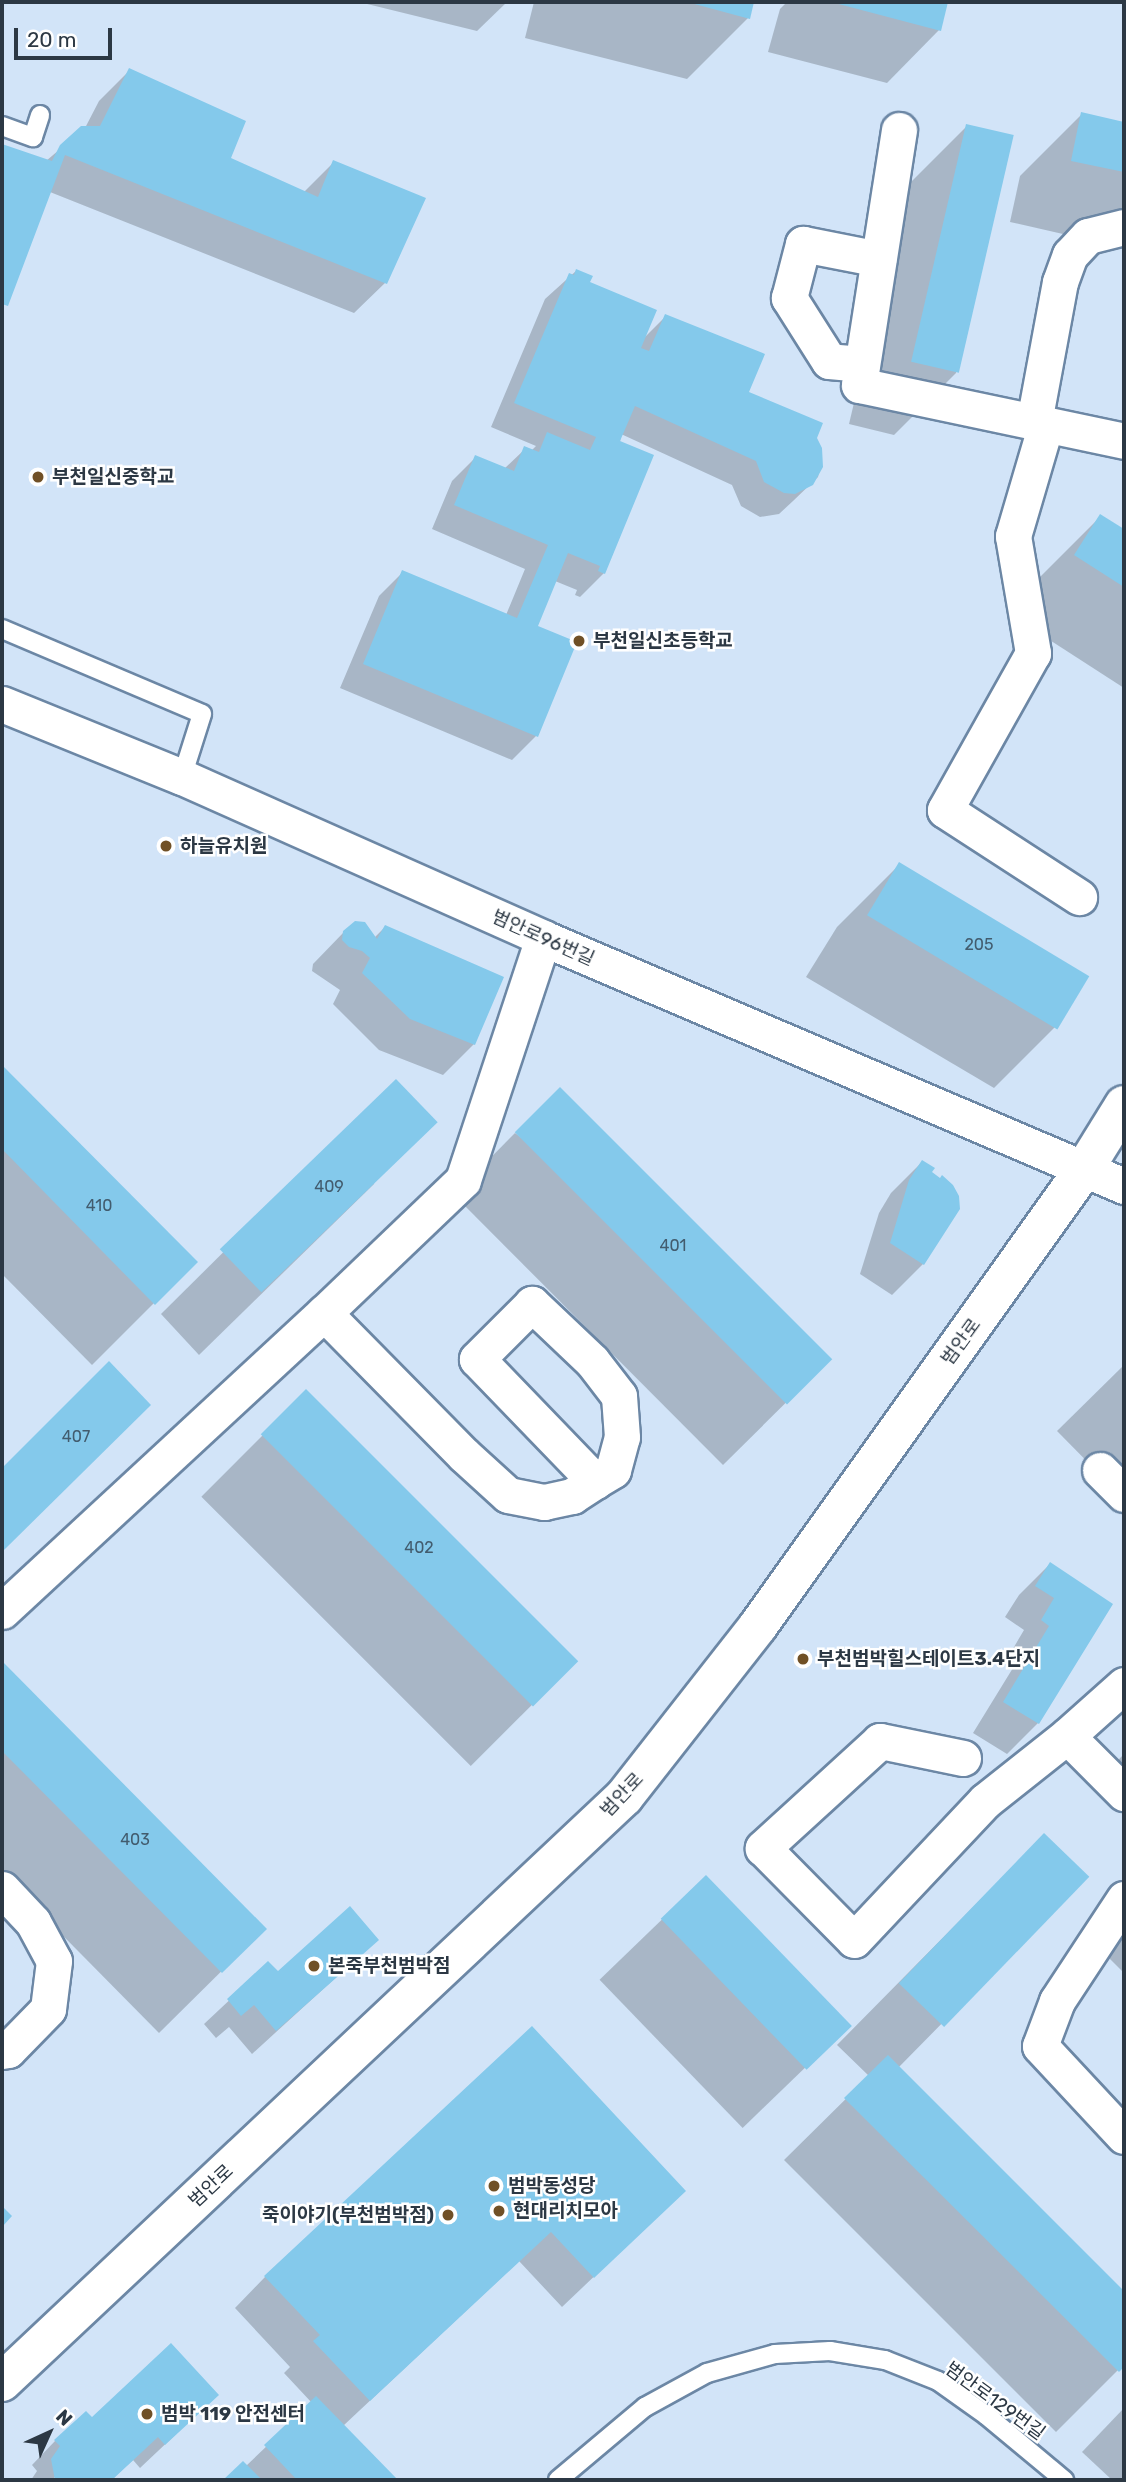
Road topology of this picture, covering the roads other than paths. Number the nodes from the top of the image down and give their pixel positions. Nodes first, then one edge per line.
1 (40, 116) dead end
2 (2, 126) edge
3 (900, 130) dead end
4 (1124, 227) edge
5 (879, 259) junction
6 (862, 364) junction
7 (1040, 423) junction
8 (1124, 441) edge
9 (2, 629) edge
10 (2, 704) edge
11 (182, 777) junction
12 (1079, 897) dead end
13 (543, 938) junction
14 (1124, 1105) edge
15 (1085, 1168) junction
16 (1124, 1186) edge
17 (324, 1313) junction
18 (1100, 1470) dead end
19 (595, 1481) junction
20 (1124, 1494) edge
21 (2, 1611) edge
22 (1124, 1685) edge
23 (1068, 1736) junction
24 (963, 1758) dead end
25 (1124, 1793) edge
26 (2, 1889) edge
27 (1124, 1899) edge
28 (7, 2039) edge
29 (1124, 2136) edge
30 (2, 2382) edge
31 (558, 2480) edge
32 (1064, 2480) edge

1 - 2 lane
3 - 5 street
4 - 7 street
5 - 6 street
5 - 6 street
6 - 7 street
7 - 8 street
7 - 12 street
9 - 11 lane
10 - 11 street, 범안로96번길
11 - 13 street, 범안로96번길
13 - 15 street, 범안로96번길
13 - 17 street
14 - 15 street, 범안로
15 - 16 street, 범안로96번길
15 - 30 street, 범안로
17 - 19 street
17 - 21 street
18 - 20 street
19 - 19 street
22 - 23 street
23 - 24 street
23 - 25 street
26 - 28 street
27 - 29 street
31 - 32 lane, 범안로129번길

